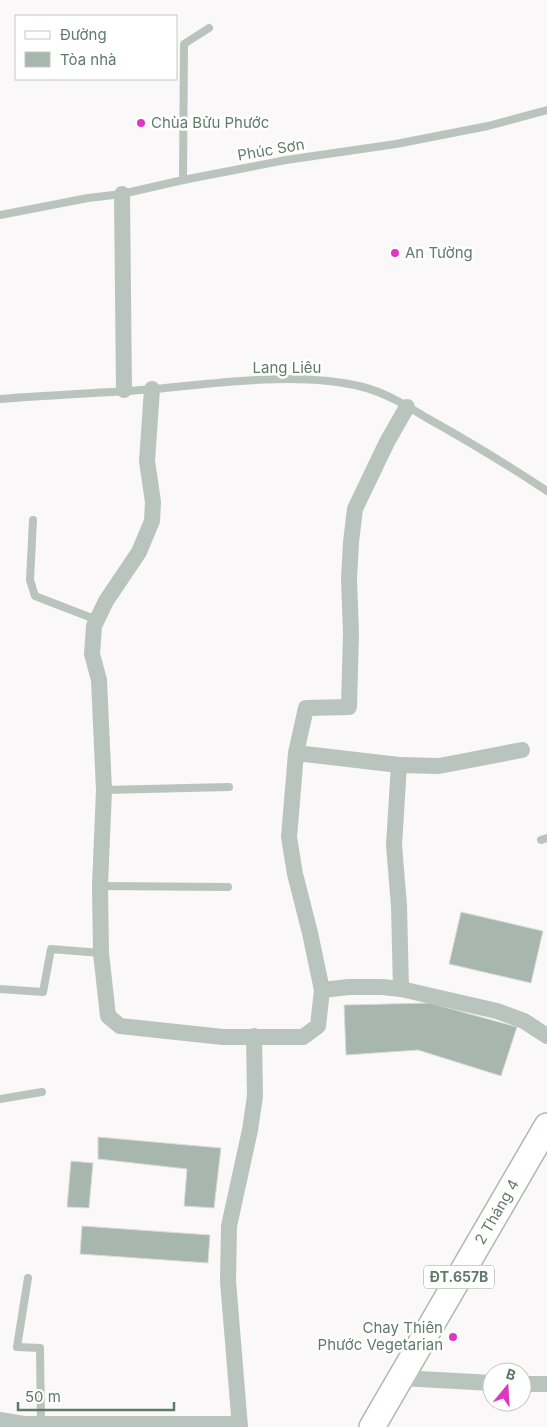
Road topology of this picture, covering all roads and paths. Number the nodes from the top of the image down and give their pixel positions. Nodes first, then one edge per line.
1 (209, 28) dead end
2 (547, 110) edge
3 (183, 180) junction
4 (122, 194) junction
5 (0, 215) edge
6 (152, 389) junction
7 (124, 390) junction
8 (0, 399) edge
9 (407, 407) junction
10 (547, 491) edge
11 (33, 520) dead end
12 (97, 620) junction
13 (522, 750) dead end
14 (296, 753) junction
15 (399, 765) junction
16 (229, 786) dead end
17 (104, 790) junction
18 (100, 886) junction
19 (228, 887) dead end
20 (101, 953) junction
21 (0, 989) edge
22 (401, 989) junction
23 (322, 990) junction
24 (254, 1036) junction
25 (547, 1036) edge
26 (42, 1092) dead end
27 (0, 1099) edge
28 (547, 1126) edge
29 (28, 1278) dead end
30 (401, 1378) junction
31 (482, 1382) edge
32 (532, 1384) edge
33 (547, 1384) edge
34 (0, 1420) edge
35 (42, 1424) junction
36 (239, 1425) edge
37 (372, 1427) edge

1 - 3 lane
2 - 3 lane, Phúc Sơn
3 - 4 lane, Phúc Sơn
4 - 5 lane, Phúc Sơn
4 - 7 street
6 - 7 lane, Lang Liêu
6 - 9 lane, Lang Liêu
6 - 12 street
7 - 8 lane, Lang Liêu
9 - 10 lane, Lang Liêu
9 - 14 street
11 - 12 lane
12 - 17 street
13 - 15 street
14 - 15 street
14 - 23 street
15 - 22 street
16 - 17 lane
17 - 18 street
18 - 19 lane
18 - 20 street
20 - 21 lane
20 - 24 street
22 - 23 street
22 - 25 street
23 - 24 street
24 - 36 street
26 - 27 lane
28 - 30 main road, 2 Tháng 4 / ĐT.657B
29 - 35 lane
30 - 31 street
30 - 37 main road, 2 Tháng 4 / ĐT.657B
32 - 33 street
34 - 35 street
35 - 36 street

